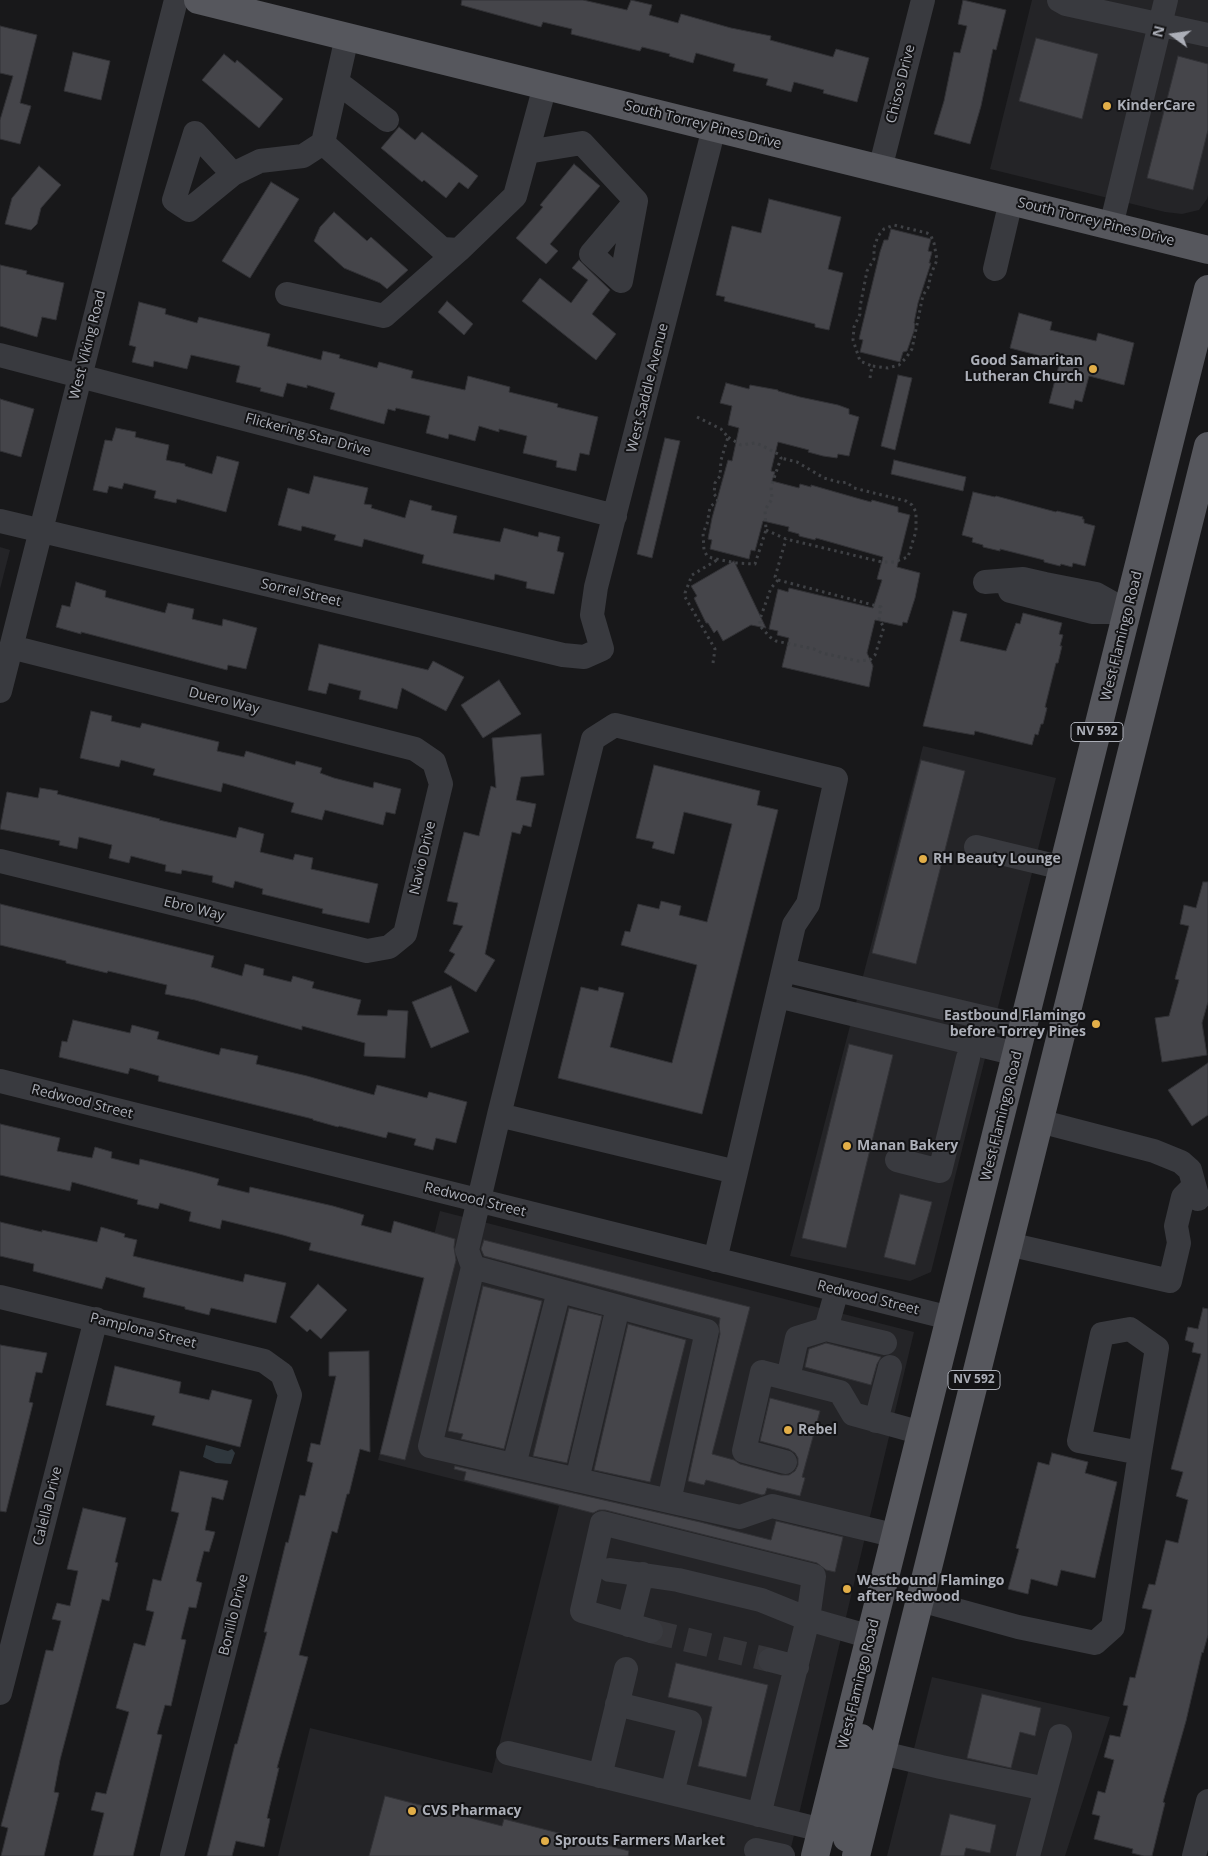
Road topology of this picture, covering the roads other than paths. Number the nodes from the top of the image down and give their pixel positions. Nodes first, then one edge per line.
1 (176, 0) edge
2 (198, 0) edge
3 (923, 0) edge
4 (1059, 0) edge
5 (1166, 0) edge
6 (1160, 24) junction
7 (1208, 35) edge
8 (347, 37) junction
9 (337, 82) junction
10 (545, 86) junction
11 (387, 120) dead end
12 (714, 128) junction
13 (324, 143) junction
14 (527, 152) junction
15 (880, 169) junction
16 (233, 174) dead end
17 (636, 201) dead end
18 (1011, 201) junction
19 (1111, 226) junction
20 (459, 250) junction
21 (1208, 250) edge
22 (995, 269) dead end
23 (1208, 289) edge
24 (287, 294) dead end
25 (0, 355) edge
26 (81, 376) junction
27 (1208, 446) edge
28 (615, 516) junction
29 (0, 521) edge
30 (41, 531) junction
31 (1128, 612) junction
32 (11, 647) junction
33 (602, 648) joint
34 (0, 691) edge
35 (434, 762) joint
36 (1122, 786) junction
37 (1082, 792) junction
38 (976, 847) dead end
39 (0, 862) edge
40 (1103, 865) junction
41 (1063, 868) junction
42 (389, 947) joint
43 (784, 970) junction
44 (778, 996) junction
45 (1024, 1027) junction
46 (1017, 1054) junction
47 (968, 1058) dead end
48 (0, 1081) edge
49 (499, 1115) junction
50 (1039, 1121) junction
51 (897, 1160) dead end
52 (1029, 1161) junction
53 (736, 1172) junction
54 (987, 1176) junction
55 (478, 1200) junction
56 (976, 1220) junction
57 (1008, 1244) junction
58 (715, 1260) junction
59 (473, 1267) junction
60 (837, 1290) junction
61 (559, 1291) junction
62 (0, 1297) edge
63 (618, 1307) junction
64 (990, 1314) junction
65 (950, 1318) junction
66 (96, 1319) junction
67 (826, 1328) junction
68 (885, 1343) dead end
69 (890, 1367) dead end
70 (282, 1374) joint
71 (788, 1378) junction
72 (876, 1421) junction
73 (922, 1433) junction
74 (1140, 1454) junction
75 (785, 1462) dead end
76 (514, 1465) junction
77 (952, 1468) junction
78 (577, 1480) junction
79 (669, 1501) junction
80 (900, 1524) junction
81 (610, 1570) dead end
82 (642, 1574) junction
83 (882, 1592) junction
84 (920, 1600) junction
85 (808, 1619) junction
86 (629, 1624) junction
87 (651, 1631) tunnel mouth
88 (871, 1637) junction
89 (770, 1660) tunnel mouth
90 (796, 1667) junction
91 (626, 1669) dead end
92 (857, 1692) junction
93 (0, 1693) edge
94 (617, 1704) junction
95 (1060, 1736) dead end
96 (882, 1752) junction
97 (508, 1753) dead end
98 (600, 1776) junction
99 (1046, 1788) junction
100 (672, 1794) junction
101 (1208, 1801) edge
102 (759, 1815) junction
103 (822, 1830) junction
104 (756, 1850) dead end
105 (861, 1855) edge
106 (172, 1856) edge
107 (783, 1856) edge
108 (816, 1856) edge
109 (1028, 1856) edge
110 (1194, 1856) edge

1 - 26 street, West Viking Road
2 - 8 main road, South Torrey Pines Drive
3 - 15 street, Chisos Drive
4 - 6 street
5 - 6 street
6 - 7 street
6 - 19 street
8 - 9 street
8 - 10 main road, South Torrey Pines Drive
9 - 11 street
9 - 13 street
10 - 12 main road, South Torrey Pines Drive
10 - 14 street
12 - 15 main road, South Torrey Pines Drive
12 - 28 street, West Saddle Avenue
13 - 16 street
13 - 20 street
14 - 17 street
14 - 20 street
15 - 18 main road, South Torrey Pines Drive
18 - 19 main road, South Torrey Pines Drive
18 - 22 street
19 - 21 main road, South Torrey Pines Drive
20 - 24 street
23 - 31 main road, West Flamingo Road / NV 592
25 - 26 street, Flickering Star Drive
26 - 28 street, Flickering Star Drive
26 - 30 street, West Viking Road
27 - 36 main road, NV 592
28 - 33 street, West Saddle Avenue
29 - 30 street, Sorrel Street
30 - 32 street, West Viking Road
30 - 33 street, Sorrel Street
31 - 36 main road
31 - 37 main road, West Flamingo Road / NV 592
32 - 34 street, West Viking Road
32 - 35 street, Duero Way
35 - 42 street, Navio Drive
36 - 40 main road, NV 592
37 - 40 main road
37 - 41 main road, West Flamingo Road / NV 592
38 - 41 street
39 - 42 street, Ebro Way
40 - 50 main road, NV 592
41 - 45 main road, West Flamingo Road / NV 592
43 - 44 street
43 - 45 street
43 - 49 street
44 - 46 street
44 - 53 street
45 - 46 main road, West Flamingo Road / NV 592
46 - 54 main road, West Flamingo Road / NV 592
47 - 51 street
48 - 55 street, Redwood Street
49 - 53 street
49 - 55 street
50 - 52 main road, NV 592
50 - 57 street
52 - 54 main road
52 - 57 main road, NV 592
53 - 58 street
54 - 56 main road, West Flamingo Road / NV 592
55 - 58 street, Redwood Street
55 - 59 street
56 - 64 main road
56 - 65 main road, West Flamingo Road / NV 592
57 - 64 main road, NV 592
58 - 60 street, Redwood Street
59 - 61 street
59 - 76 street
60 - 65 street, Redwood Street
60 - 67 street
61 - 63 street
61 - 76 street
62 - 66 street, Pamplona Street
63 - 78 street
63 - 79 street
64 - 77 main road, NV 592
65 - 73 main road, West Flamingo Road / NV 592
65 - 77 main road
66 - 70 street, Pamplona Street
66 - 93 street, Calella Drive
67 - 68 street
67 - 71 street
69 - 72 street
70 - 106 street, Bonillo Drive
71 - 72 street
71 - 75 street
72 - 73 street
73 - 80 main road, West Flamingo Road / NV 592
74 - 74 street
74 - 84 street
76 - 78 street
77 - 80 main road
77 - 84 main road, NV 592
78 - 79 street
79 - 80 street
80 - 83 main road, West Flamingo Road / NV 592
81 - 82 street
82 - 85 street
82 - 86 street
83 - 84 main road
83 - 88 main road, West Flamingo Road / NV 592
84 - 96 main road, NV 592
85 - 86 street
85 - 88 street
85 - 90 street
86 - 87 street
88 - 92 main road, West Flamingo Road / NV 592
89 - 90 street
90 - 102 street
91 - 94 street
92 - 103 main road, West Flamingo Road / NV 592
92 - 105 main road
94 - 98 street
94 - 100 street
95 - 99 street
96 - 99 street
96 - 105 main road, NV 592
97 - 98 street
98 - 100 street
99 - 109 street
100 - 102 street
101 - 110 street
102 - 103 street
103 - 108 main road, West Flamingo Road / NV 592
104 - 107 street

